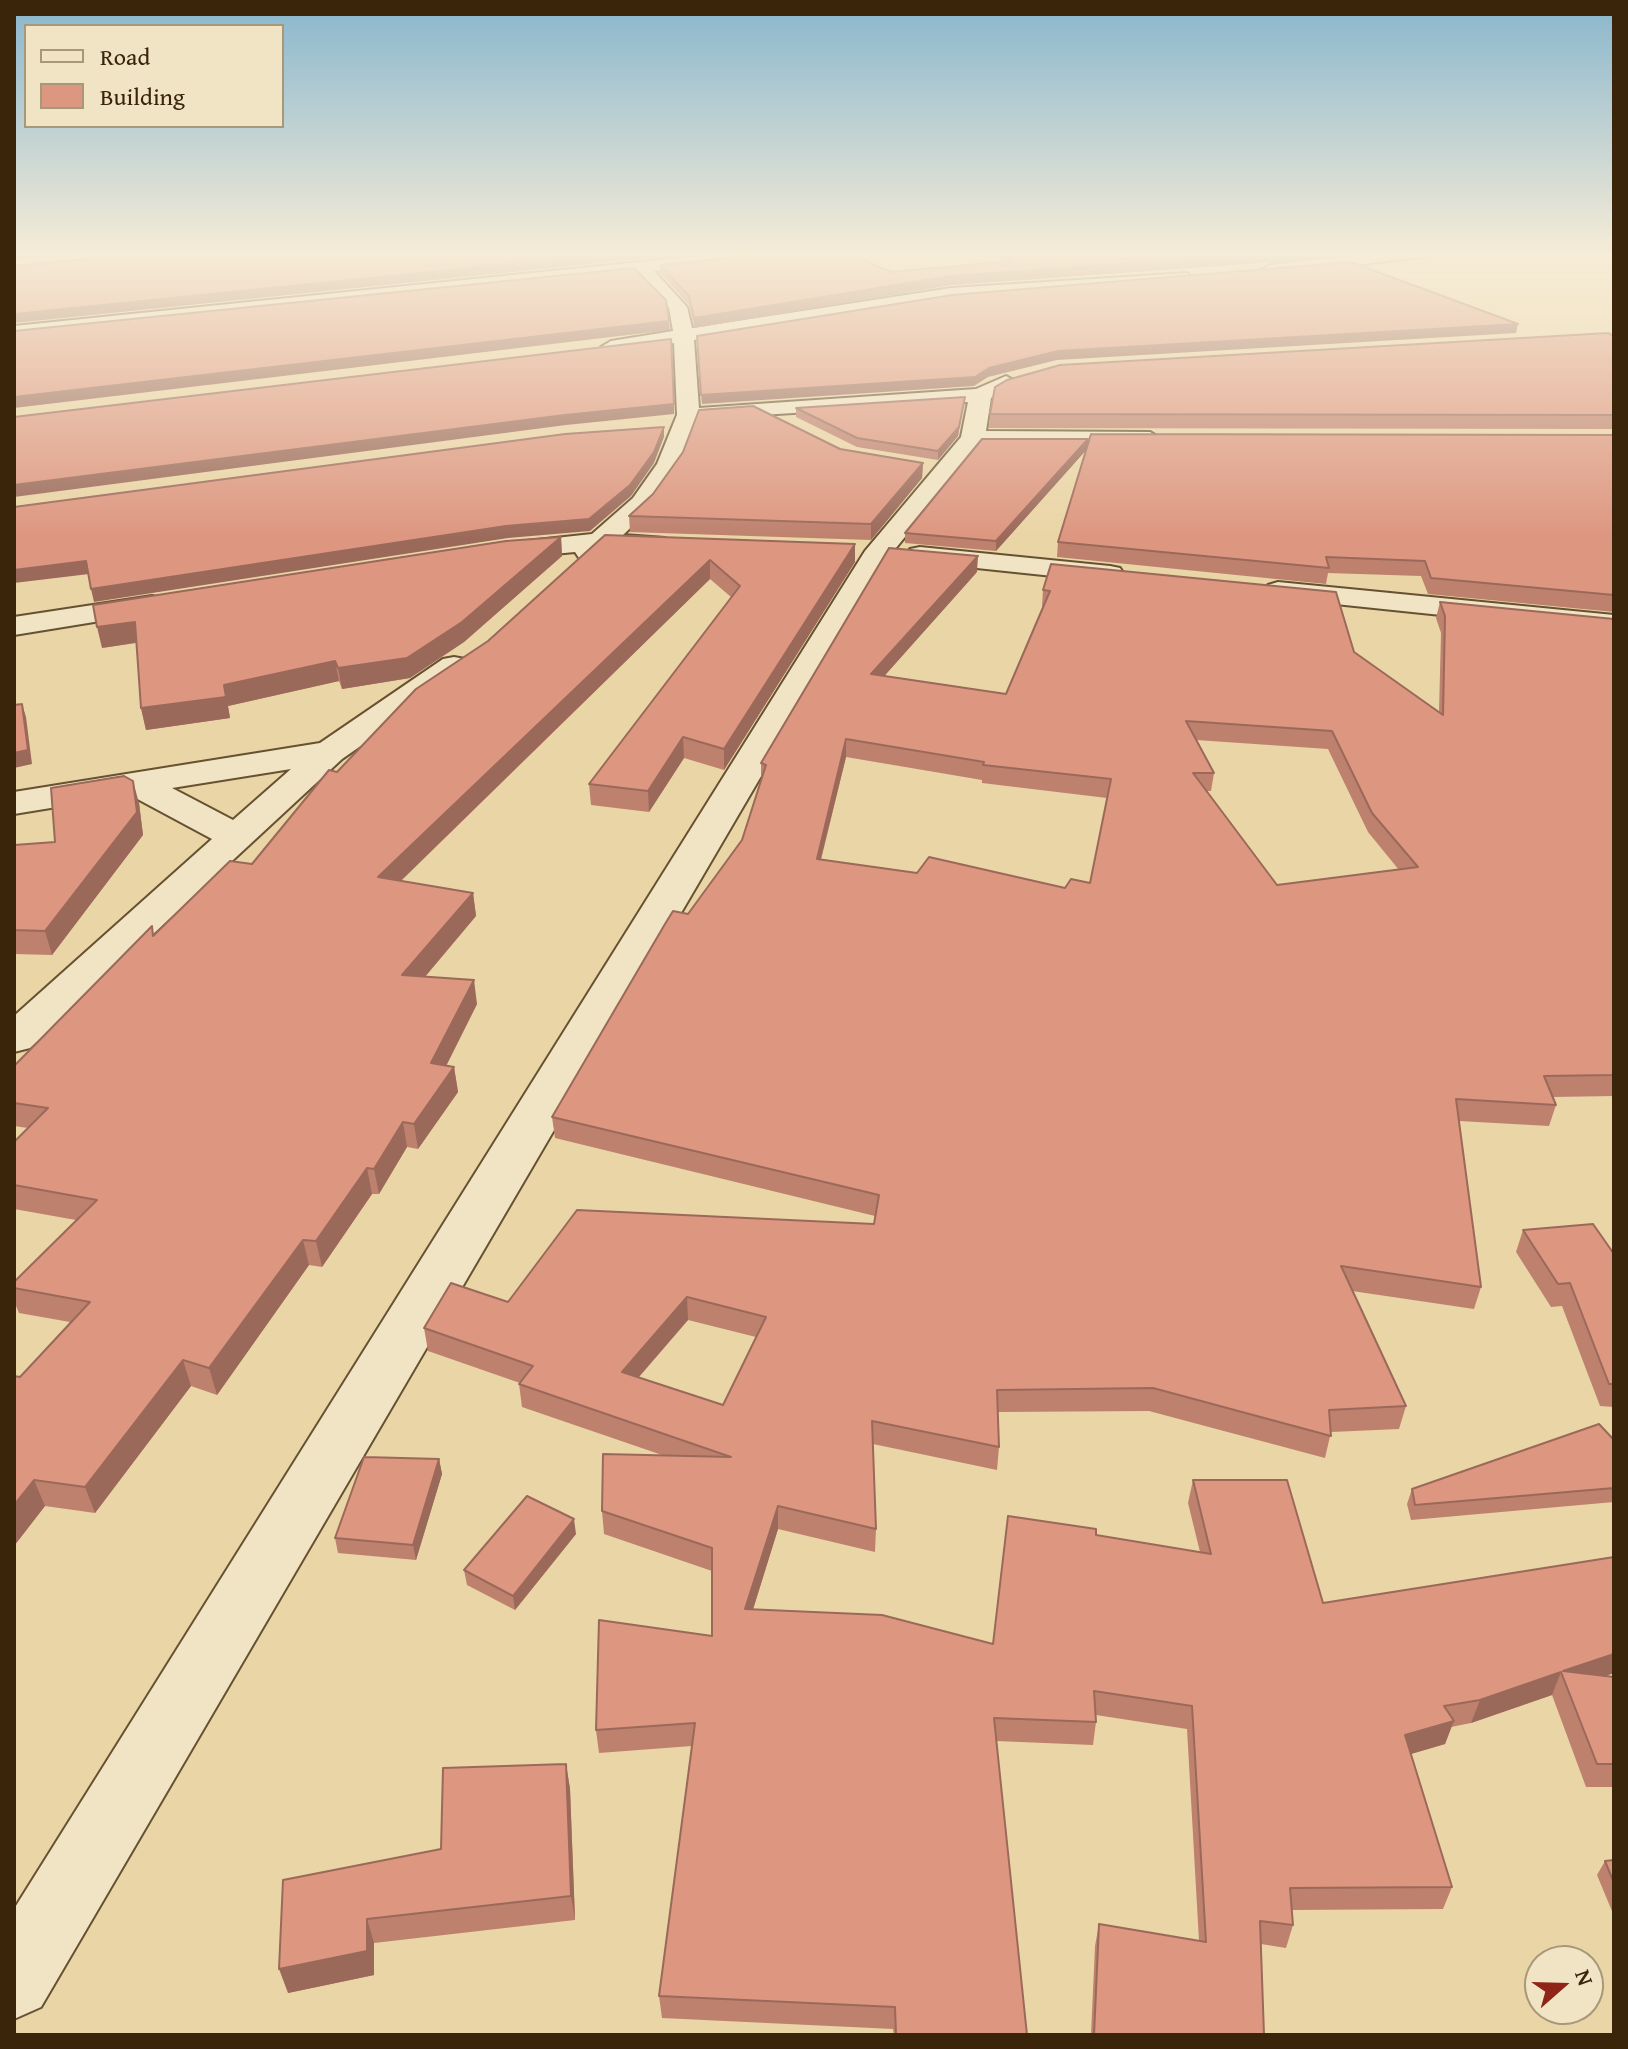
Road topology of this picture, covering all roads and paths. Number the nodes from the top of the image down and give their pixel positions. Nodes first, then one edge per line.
1 (602, 348) edge
2 (683, 348) edge
3 (590, 349) edge
4 (757, 410) junction
5 (675, 423) junction
6 (967, 429) junction
7 (798, 432) edge
8 (1176, 439) edge
9 (599, 542) junction
10 (677, 545) edge
11 (863, 551) junction
12 (477, 554) edge
13 (566, 572) edge
14 (1145, 577) edge
15 (1254, 588) edge
16 (184, 600) edge
17 (1614, 624) edge
18 (14, 626) edge
19 (477, 651) edge
20 (330, 752) junction
21 (133, 782) junction
22 (14, 803) edge
23 (237, 837) junction
24 (14, 1039) edge
25 (14, 1980) edge

1 - 3 street
2 - 5 street
4 - 5 street
4 - 6 street
4 - 7 street
5 - 9 street
6 - 8 street
6 - 11 street
9 - 10 street
9 - 12 street
9 - 13 street
11 - 14 street
11 - 25 street
15 - 17 street
16 - 18 street
19 - 20 street
20 - 21 street
20 - 23 street
21 - 22 street
21 - 23 street
23 - 24 street

